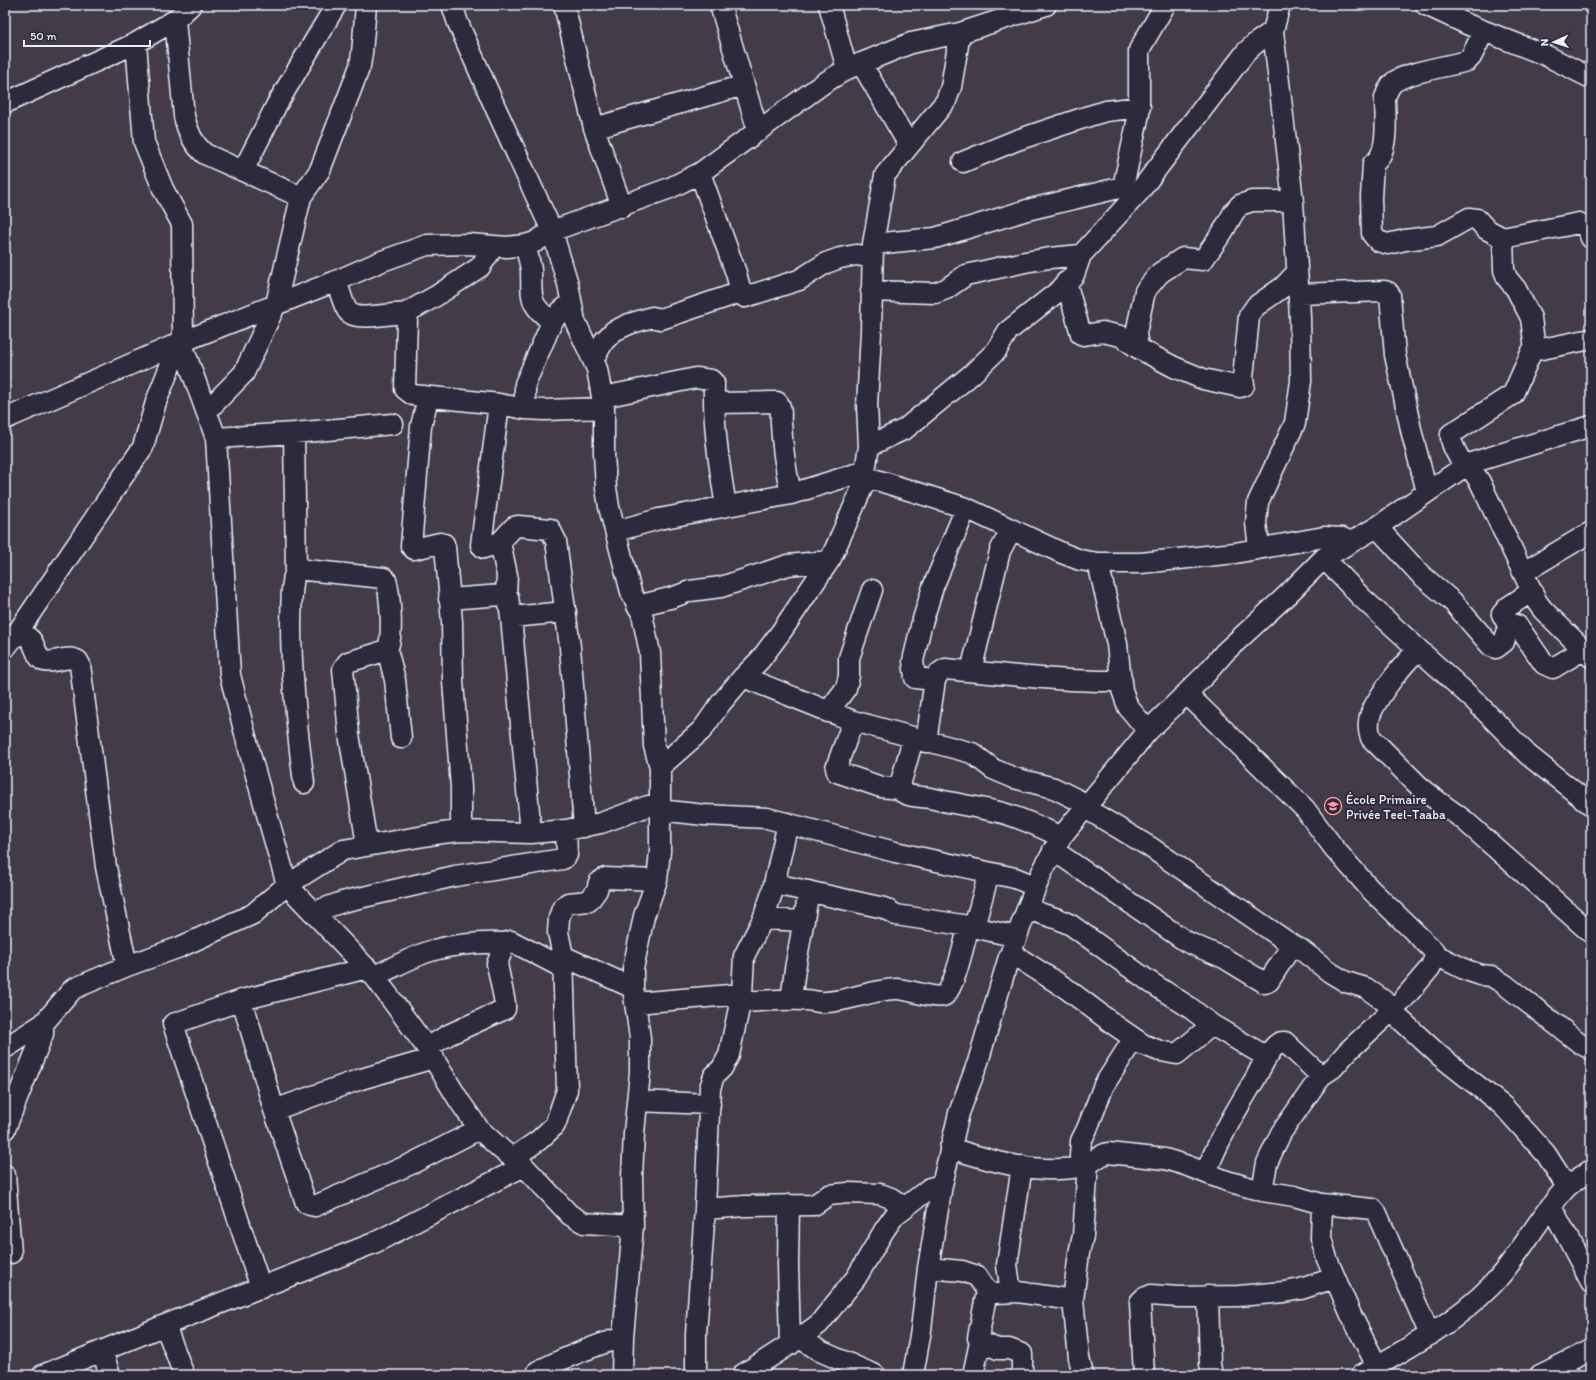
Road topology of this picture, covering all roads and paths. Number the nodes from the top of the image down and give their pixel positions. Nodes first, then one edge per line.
1 (191, 5) edge
2 (336, 5) edge
3 (366, 5) edge
4 (452, 5) edge
5 (564, 5) edge
6 (720, 5) edge
7 (829, 5) edge
8 (1046, 5) edge
9 (1165, 5) edge
10 (1280, 5) edge
11 (1426, 5) edge
12 (175, 20) junction
13 (1273, 31) junction
14 (1484, 31) junction
15 (960, 33) junction
16 (136, 43) junction
17 (854, 66) junction
18 (1591, 78) edge
19 (744, 85) junction
20 (7, 97) edge
21 (1140, 107) junction
22 (594, 128) junction
23 (758, 131) junction
24 (909, 146) junction
25 (963, 162) dead end
26 (243, 171) junction
27 (700, 173) junction
28 (1131, 189) junction
29 (301, 197) junction
30 (1293, 201) junction
31 (622, 207) junction
32 (552, 231) junction
33 (1503, 238) junction
34 (1591, 238) edge
35 (525, 245) junction
36 (494, 246) junction
37 (872, 251) junction
38 (1081, 255) junction
39 (1297, 272) junction
40 (336, 281) junction
41 (1066, 282) junction
42 (871, 291) junction
43 (741, 292) junction
44 (1299, 294) junction
45 (571, 303) junction
46 (276, 304) junction
47 (404, 314) junction
48 (552, 322) junction
49 (1591, 339) edge
50 (180, 342) junction
51 (1138, 348) junction
52 (1535, 350) junction
53 (593, 360) junction
54 (428, 398) junction
55 (604, 403) junction
56 (714, 403) junction
57 (499, 404) junction
58 (525, 409) junction
59 (207, 411) junction
60 (5, 419) edge
61 (393, 424) dead end
62 (1591, 426) edge
63 (294, 433) junction
64 (216, 438) junction
65 (869, 446) junction
66 (1466, 465) junction
67 (866, 474) junction
68 (1427, 492) junction
69 (791, 494) junction
70 (726, 506) junction
71 (966, 508) junction
72 (1377, 527) junction
73 (1011, 530) junction
74 (616, 531) junction
75 (1591, 532) edge
76 (500, 542) junction
77 (1351, 542) junction
78 (1259, 548) junction
79 (1324, 558) junction
80 (829, 561) junction
81 (1098, 563) junction
82 (296, 569) junction
83 (1524, 572) junction
84 (872, 590) dead end
85 (1532, 591) junction
86 (506, 595) junction
87 (449, 599) junction
88 (637, 606) junction
89 (566, 612) junction
90 (511, 617) junction
91 (1509, 627) junction
92 (18, 632) junction
93 (5, 648) edge
94 (387, 649) junction
95 (1418, 650) junction
96 (1587, 654) edge
97 (971, 671) junction
98 (743, 677) junction
99 (935, 680) junction
100 (1122, 681) junction
101 (1187, 694) junction
102 (828, 712) junction
103 (853, 722) junction
104 (1148, 732) junction
105 (401, 738) dead end
106 (919, 740) junction
107 (660, 767) junction
108 (304, 783) dead end
109 (899, 789) junction
110 (1591, 805) edge
111 (660, 806) junction
112 (1086, 807) junction
113 (788, 823) junction
114 (575, 829) junction
115 (461, 831) junction
116 (531, 833) junction
117 (367, 844) junction
118 (1057, 844) junction
119 (990, 873) junction
120 (657, 880) junction
121 (775, 884) junction
122 (287, 885) junction
123 (1035, 886) junction
124 (809, 892) junction
125 (1027, 909) junction
126 (314, 912) junction
127 (763, 919) junction
128 (804, 921) junction
129 (971, 926) junction
130 (1591, 932) edge
131 (505, 943) junction
132 (1014, 945) junction
133 (1292, 945) junction
134 (1436, 955) junction
135 (563, 962) junction
136 (127, 966) junction
137 (371, 972) junction
138 (634, 996) junction
139 (742, 998) junction
140 (242, 1000) junction
141 (791, 1000) junction
142 (1393, 1010) junction
143 (43, 1024) junction
144 (1212, 1025) junction
145 (1141, 1043) junction
146 (5, 1048) edge
147 (1591, 1049) edge
148 (430, 1053) junction
149 (1267, 1057) junction
150 (1321, 1076) junction
151 (637, 1101) junction
152 (710, 1104) junction
153 (274, 1110) junction
154 (5, 1129) edge
155 (479, 1129) junction
156 (950, 1148) junction
157 (518, 1162) junction
158 (1085, 1165) junction
159 (1022, 1166) junction
160 (1591, 1170) edge
161 (1206, 1173) junction
162 (5, 1176) edge
163 (942, 1185) junction
164 (1567, 1187) junction
165 (1262, 1191) junction
166 (6, 1204) edge
167 (1322, 1204) junction
168 (789, 1205) junction
169 (1551, 1206) junction
170 (904, 1207) junction
171 (705, 1209) junction
172 (633, 1226) junction
173 (11, 1253) dead end
174 (928, 1268) junction
175 (1334, 1278) junction
176 (1591, 1282) edge
177 (261, 1288) junction
178 (987, 1290) junction
179 (1011, 1292) junction
180 (1208, 1296) junction
181 (1073, 1300) junction
182 (165, 1324) junction
183 (1430, 1335) junction
184 (623, 1337) junction
185 (795, 1341) junction
186 (980, 1342) junction
187 (1591, 1350) edge
188 (102, 1351) junction
189 (1372, 1371) edge
190 (43, 1375) edge
191 (110, 1375) edge
192 (184, 1375) edge
193 (537, 1375) edge
194 (622, 1375) edge
195 (696, 1375) edge
196 (742, 1375) edge
197 (875, 1375) edge
198 (913, 1375) edge
199 (974, 1375) edge
200 (1022, 1375) edge
201 (1083, 1375) edge
202 (1144, 1375) edge
203 (1212, 1375) edge
204 (1540, 1375) edge

1 - 12 street
2 - 26 street
3 - 29 street
4 - 32 street
5 - 22 street
6 - 19 street
7 - 17 street
8 - 15 street
9 - 21 street
10 - 13 street
11 - 14 street
12 - 16 street
12 - 26 street
13 - 28 street
13 - 30 street
14 - 18 street
14 - 33 street
15 - 17 street
15 - 24 street
16 - 20 street
16 - 50 street
17 - 23 street
17 - 24 street
19 - 22 street
19 - 23 street
21 - 25 street
21 - 28 street
22 - 31 street
23 - 27 street
24 - 37 street
26 - 29 street
27 - 31 street
27 - 43 street
28 - 37 street
28 - 38 street
29 - 46 street
30 - 39 street
30 - 51 street
31 - 32 street
32 - 35 street
32 - 45 street
33 - 34 street
33 - 52 street
35 - 36 street
35 - 48 street
36 - 40 street
36 - 47 street
37 - 42 street
37 - 43 street
38 - 41 street
38 - 42 street
39 - 44 street
39 - 51 street
40 - 46 street
40 - 47 street
41 - 51 street
41 - 65 street
42 - 65 street
43 - 53 street
44 - 68 street
44 - 78 street
45 - 48 street
45 - 53 street
46 - 50 street
46 - 59 street
47 - 54 street
48 - 58 street
49 - 52 street
50 - 59 street
50 - 60 street
50 - 92 street
52 - 66 street
53 - 55 street
54 - 57 street
54 - 87 street
55 - 56 street
55 - 58 street
55 - 74 street
56 - 69 street
56 - 70 street
57 - 58 street
57 - 76 street
59 - 64 street
61 - 63 street
62 - 66 street
63 - 64 street
63 - 82 street
64 - 122 street
65 - 67 street
66 - 68 street
66 - 83 street
67 - 69 street
67 - 71 street
67 - 80 street
68 - 72 street
69 - 70 street
70 - 74 street
71 - 73 street
71 - 99 street
72 - 77 street
72 - 91 street
73 - 81 street
73 - 97 street
74 - 88 street
75 - 83 street
76 - 86 street
76 - 89 street
77 - 78 street
77 - 79 street
78 - 81 street
79 - 95 street
79 - 101 street
80 - 88 street
80 - 98 street
81 - 100 street
82 - 94 street
82 - 108 street
83 - 85 street
84 - 102 street
85 - 91 street
85 - 96 street
86 - 87 street
86 - 90 street
87 - 115 street
88 - 107 street
89 - 90 street
89 - 114 street
90 - 116 street
91 - 96 street
92 - 93 street
92 - 136 street
94 - 105 street
94 - 117 street
95 - 110 street
95 - 130 street
97 - 99 street
97 - 100 street
98 - 102 street
98 - 107 street
99 - 106 street
100 - 104 street
101 - 104 street
101 - 134 street
102 - 103 street
103 - 106 street
103 - 109 street
104 - 112 street
106 - 109 street
106 - 112 street
107 - 111 street
109 - 118 street
111 - 113 street
111 - 114 street
111 - 120 street
112 - 118 street
112 - 133 street
113 - 119 street
113 - 121 street
114 - 116 street
114 - 126 street
115 - 116 street
115 - 117 street
117 - 122 street
118 - 123 street
118 - 133 street
119 - 123 street
119 - 129 street
120 - 135 street
120 - 138 street
121 - 124 street
121 - 127 street
122 - 126 street
122 - 136 street
123 - 125 street
124 - 128 street
124 - 129 street
125 - 132 street
125 - 144 street
126 - 137 street
127 - 128 street
127 - 139 street
128 - 141 street
129 - 132 street
129 - 141 street
131 - 135 street
131 - 137 street
131 - 148 street
132 - 145 street
132 - 156 street
133 - 142 street
134 - 142 street
134 - 147 street
135 - 138 street
135 - 157 street
136 - 143 street
137 - 140 street
137 - 148 street
138 - 139 street
138 - 151 street
139 - 141 street
139 - 152 street
140 - 153 street
140 - 177 street
142 - 150 street
142 - 164 street
143 - 146 street
143 - 154 street
144 - 145 street
144 - 149 street
145 - 158 street
148 - 153 street
148 - 155 street
149 - 150 street
149 - 161 street
150 - 165 street
151 - 152 street
151 - 172 street
152 - 171 street
153 - 155 street
155 - 157 street
156 - 159 street
156 - 163 street
157 - 172 street
157 - 177 street
158 - 159 street
158 - 161 street
158 - 181 street
159 - 179 street
160 - 164 street
161 - 165 street
162 - 166 street
163 - 170 street
163 - 174 street
164 - 169 street
165 - 167 street
166 - 173 street
167 - 175 street
167 - 183 street
168 - 170 street
168 - 171 street
168 - 185 street
169 - 176 street
169 - 183 street
170 - 185 street
171 - 195 street
172 - 184 street
174 - 178 street
174 - 198 street
175 - 180 street
175 - 189 street
177 - 182 street
178 - 179 street
178 - 186 street
179 - 181 street
180 - 202 street
180 - 203 street
181 - 201 street
182 - 188 street
182 - 192 street
183 - 189 street
184 - 193 street
184 - 194 street
185 - 196 street
185 - 197 street
186 - 199 street
186 - 200 street
187 - 204 street
188 - 190 street
188 - 191 street

